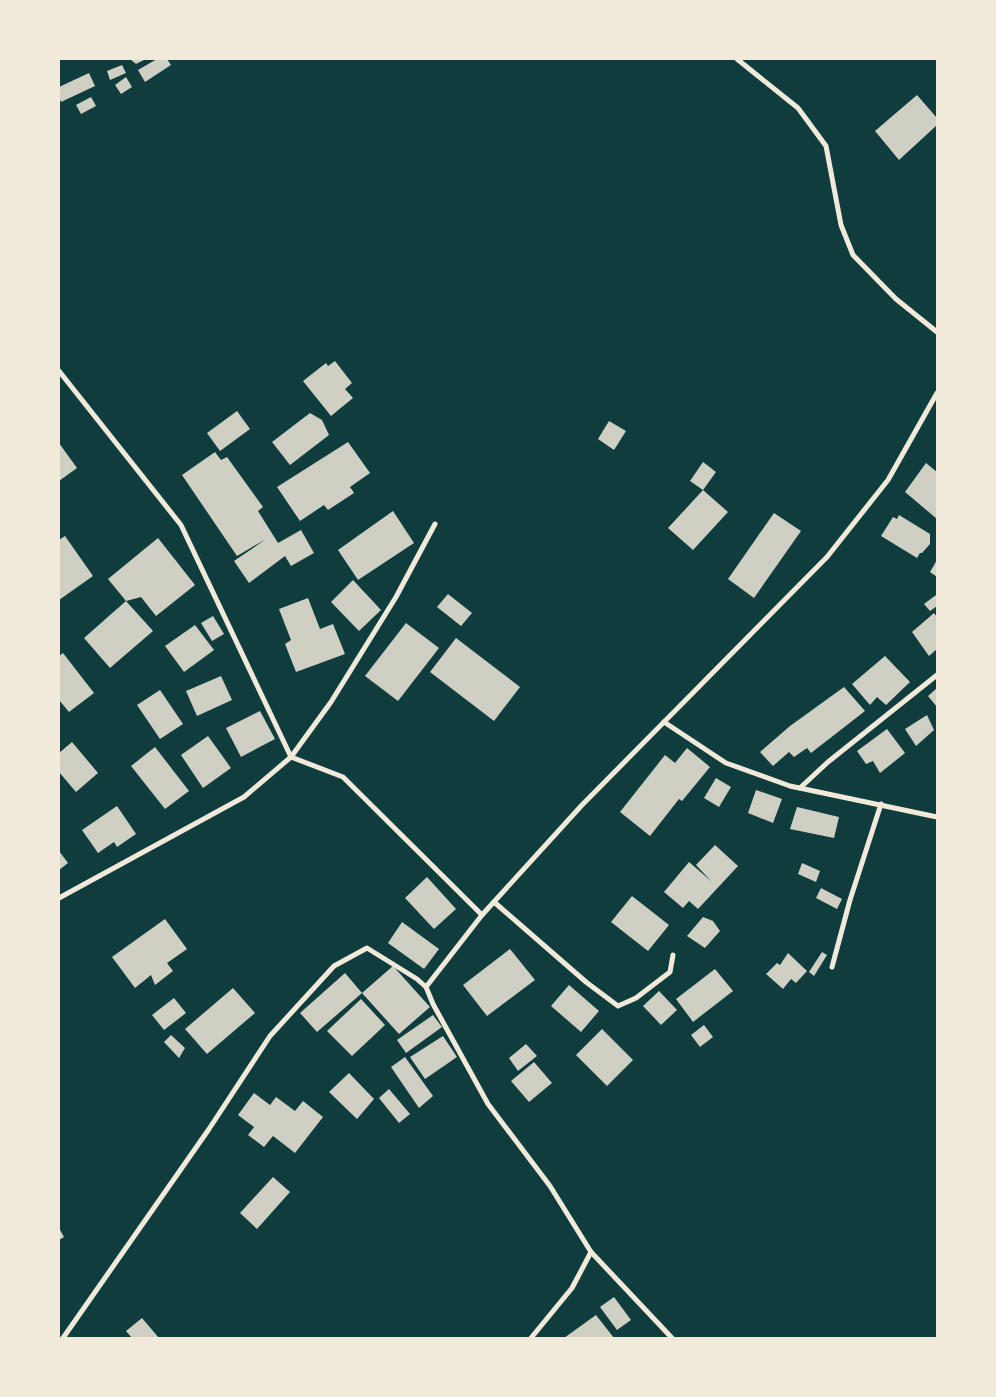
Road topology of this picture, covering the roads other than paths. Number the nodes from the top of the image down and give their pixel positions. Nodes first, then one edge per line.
1 (736, 59) edge
2 (937, 332) edge
3 (59, 371) edge
4 (937, 393) edge
5 (435, 524) dead end
6 (937, 675) edge
7 (664, 722) junction
8 (290, 757) junction
9 (800, 788) junction
10 (880, 804) junction
11 (937, 817) edge
12 (59, 898) edge
13 (494, 902) junction
14 (482, 915) junction
15 (673, 955) dead end
16 (832, 967) dead end
17 (426, 987) junction
18 (591, 1252) junction
19 (63, 1338) edge
20 (532, 1338) edge
21 (672, 1338) edge

1 - 2 street
3 - 8 street
4 - 7 street
5 - 8 street
6 - 9 street
7 - 9 street
7 - 13 street
8 - 12 street
8 - 14 street
9 - 10 street
10 - 11 street
10 - 16 street
13 - 14 street
13 - 15 street
14 - 17 street
17 - 18 street
17 - 19 street
18 - 20 street
18 - 21 street

